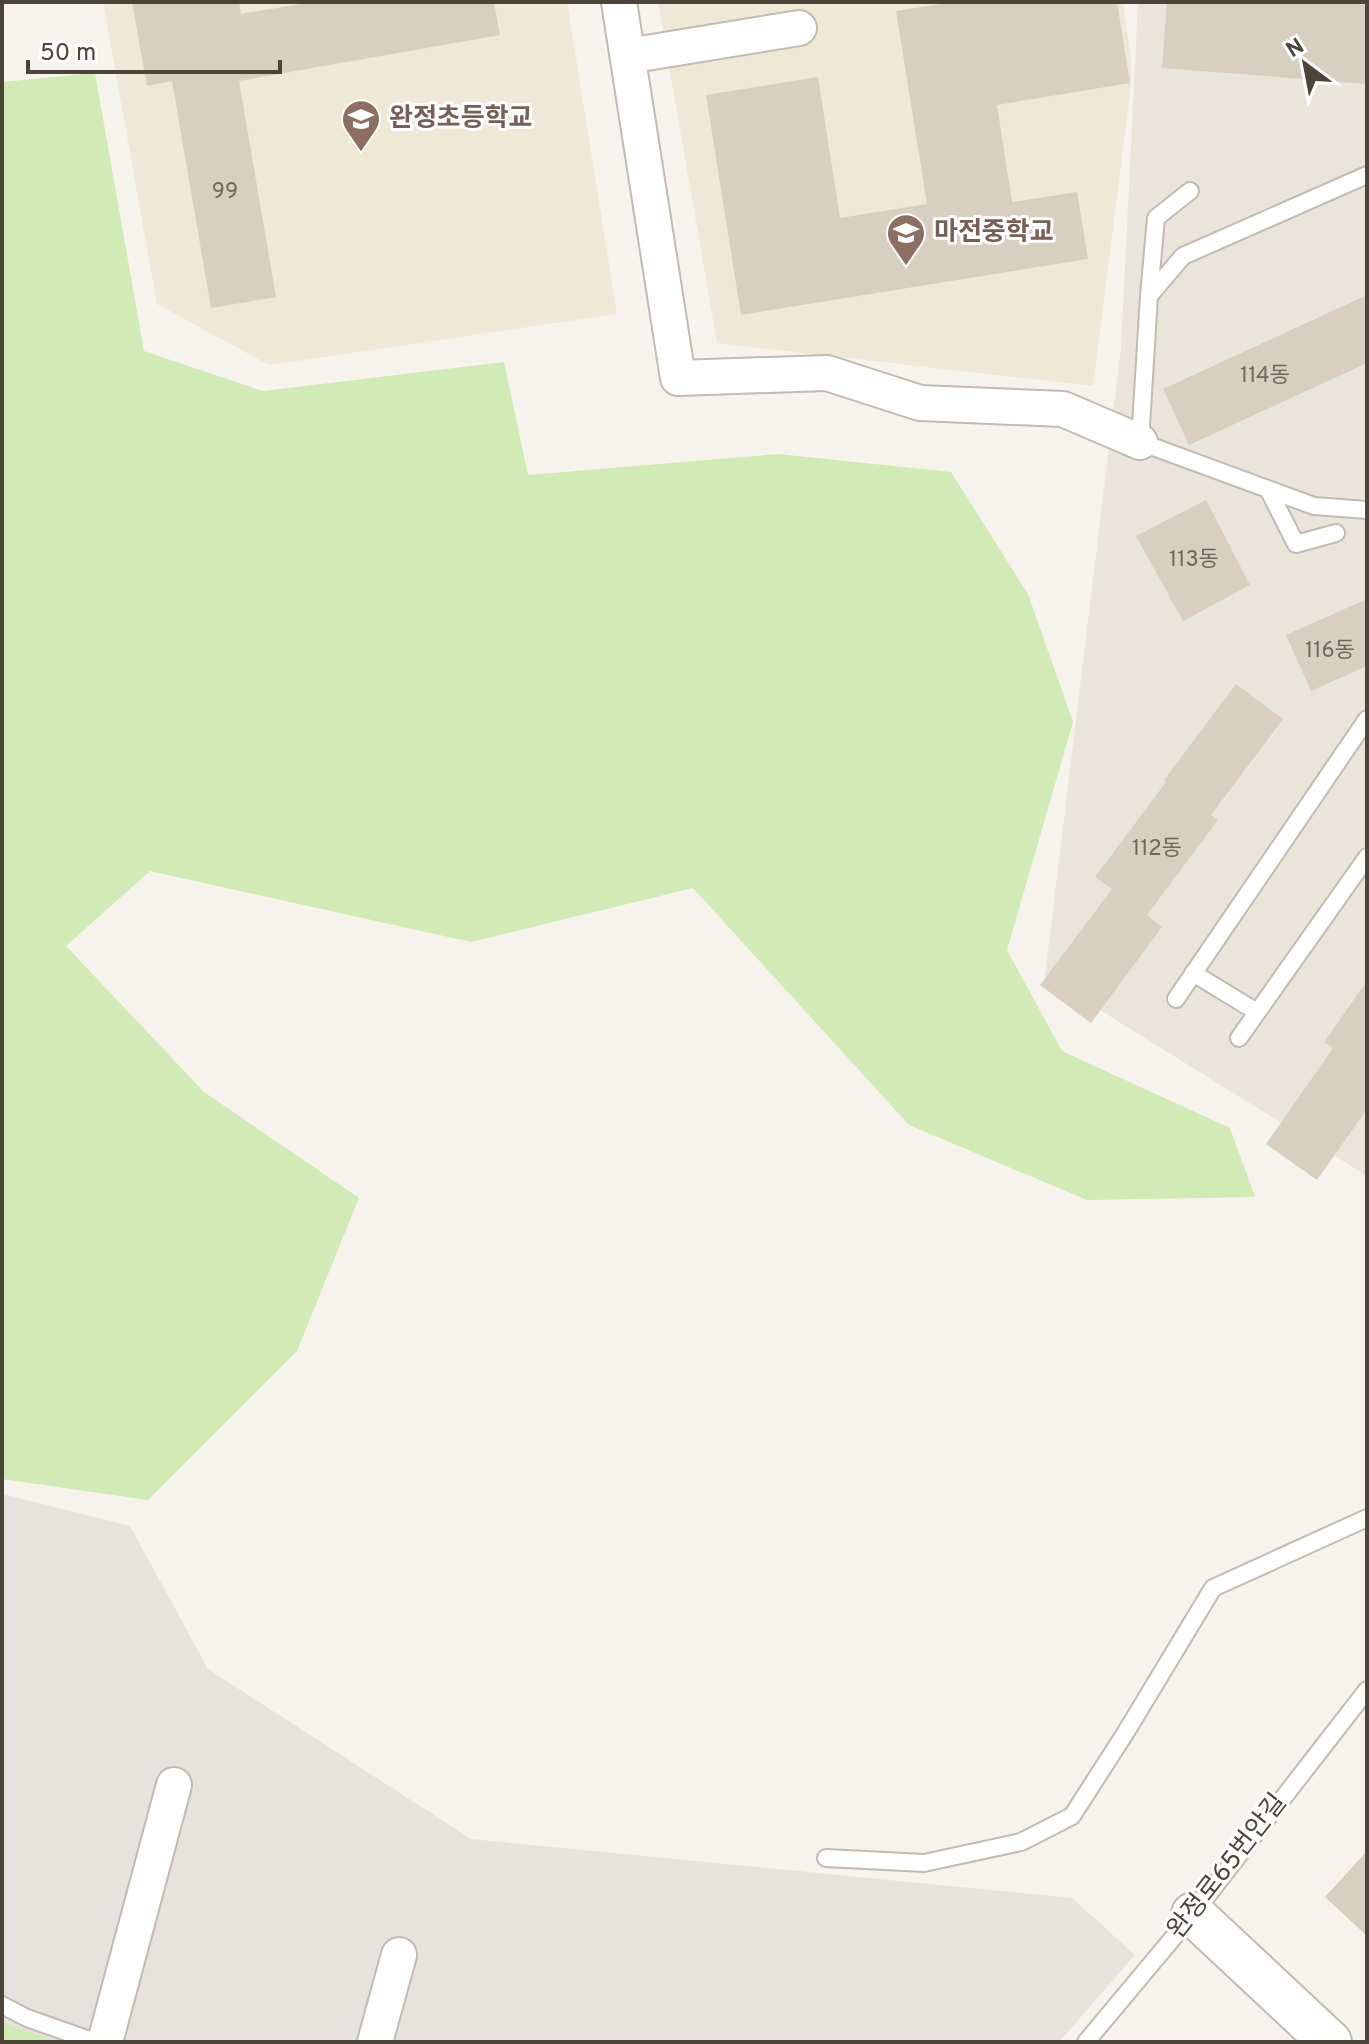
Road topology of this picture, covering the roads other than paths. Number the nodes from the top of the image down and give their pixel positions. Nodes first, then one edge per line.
1 (619, 2) edge
2 (799, 28) dead end
3 (628, 56) junction
4 (1367, 175) edge
5 (1190, 191) dead end
6 (1149, 296) junction
7 (1140, 442) junction
8 (1268, 489) junction
9 (1367, 510) edge
10 (1336, 533) dead end
11 (1367, 719) edge
12 (1367, 857) edge
13 (1193, 973) junction
14 (1176, 999) dead end
15 (1257, 1012) junction
16 (1239, 1038) dead end
17 (1367, 1518) edge
18 (1367, 1690) edge
19 (174, 1785) dead end
20 (826, 1858) dead end
21 (1193, 1914) junction
22 (399, 1955) dead end
23 (2, 2005) edge
24 (95, 2042) edge
25 (105, 2042) edge
26 (375, 2042) edge
27 (1086, 2042) edge
28 (1330, 2042) edge

1 - 3 street
2 - 3 street
3 - 7 street
4 - 6 lane
5 - 6 lane
6 - 7 lane
7 - 8 lane
8 - 9 lane
8 - 10 lane
11 - 13 lane
12 - 15 lane
13 - 14 lane
13 - 15 lane
15 - 16 lane
17 - 20 lane
18 - 21 lane, 완정로65번안길
19 - 25 street
21 - 27 lane, 완정로65번안길
21 - 28 street
22 - 26 street
23 - 24 lane

